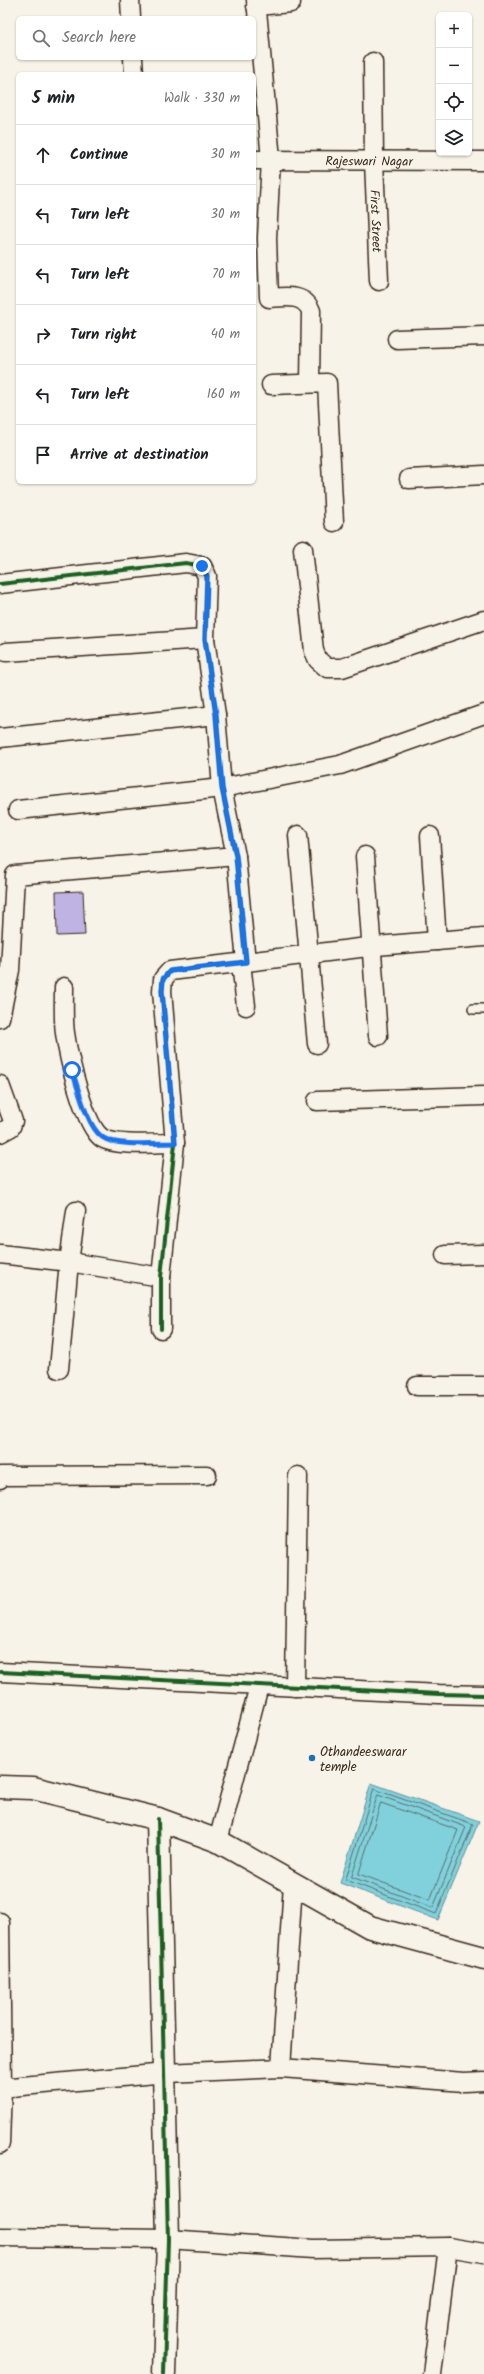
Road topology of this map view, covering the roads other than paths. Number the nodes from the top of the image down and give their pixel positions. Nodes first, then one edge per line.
1 (130, 0) edge
2 (256, 3) edge
3 (291, 4) dead end
4 (131, 16) edge
5 (133, 60) edge
6 (374, 62) dead end
7 (134, 72) edge
8 (263, 160) edge
9 (374, 161) junction
10 (484, 161) edge
11 (379, 281) dead end
12 (484, 336) edge
13 (396, 339) dead end
14 (310, 383) junction
15 (271, 385) dead end
16 (484, 475) edge
17 (409, 479) dead end
18 (334, 522) dead end
19 (304, 549) dead end
20 (0, 584) edge
21 (484, 620) edge
22 (205, 639) junction
23 (6, 652) dead end
24 (484, 714) edge
25 (216, 715) junction
26 (0, 738) edge
27 (222, 788) junction
28 (18, 810) dead end
29 (298, 835) dead end
30 (430, 836) dead end
31 (236, 856) junction
32 (365, 856) dead end
33 (7, 875) edge
34 (484, 937) edge
35 (437, 941) junction
36 (371, 947) junction
37 (309, 955) junction
38 (243, 963) junction
39 (64, 987) dead end
40 (246, 1006) dead end
41 (484, 1009) edge
42 (473, 1010) dead end
43 (0, 1018) edge
44 (378, 1036) dead end
45 (317, 1044) dead end
46 (0, 1085) edge
47 (484, 1096) edge
48 (317, 1101) dead end
49 (0, 1133) edge
50 (0, 1136) edge
51 (175, 1143) junction
52 (76, 1211) dead end
53 (0, 1254) edge
54 (484, 1254) edge
55 (444, 1255) dead end
56 (69, 1262) junction
57 (161, 1277) junction
58 (161, 1329) dead end
59 (60, 1369) dead end
60 (417, 1386) dead end
61 (484, 1386) edge
62 (207, 1475) dead end
63 (298, 1476) dead end
64 (0, 1479) edge
65 (0, 1672) edge
66 (259, 1686) junction
67 (295, 1687) junction
68 (484, 1695) edge
69 (0, 1787) edge
70 (158, 1819) junction
71 (218, 1841) junction
72 (293, 1884) junction
73 (0, 1922) edge
74 (484, 1958) edge
75 (281, 2068) junction
76 (166, 2073) junction
77 (484, 2081) edge
78 (1, 2088) edge
79 (0, 2144) edge
80 (0, 2237) edge
81 (168, 2239) junction
82 (448, 2247) junction
83 (484, 2253) edge
84 (164, 2374) edge
85 (432, 2374) edge

1 - 4 street
2 - 3 street
2 - 8 street
5 - 7 street
6 - 9 street, First Street
8 - 9 street, Rajeswari Nagar
8 - 14 street
9 - 10 street, Rajeswari Nagar
9 - 11 street, First Street
12 - 13 street
14 - 15 street
14 - 18 street
16 - 17 street
19 - 21 street
20 - 22 street
22 - 23 street
22 - 25 street
24 - 27 street
25 - 26 street
25 - 27 street
27 - 28 street
27 - 31 street
29 - 37 street
30 - 35 street
31 - 33 street
31 - 38 street
32 - 36 street
33 - 43 street
34 - 35 street
35 - 36 street
36 - 37 street
36 - 44 street
37 - 38 street
37 - 45 street
38 - 40 street
38 - 51 street
39 - 51 street
41 - 42 lane
46 - 49 street
47 - 48 street
49 - 50 street
51 - 57 street
52 - 56 street
53 - 56 street
54 - 55 street
56 - 57 street
56 - 59 street
57 - 58 street
60 - 61 street
62 - 64 street
63 - 67 street
65 - 66 street
66 - 67 street
66 - 71 street
67 - 68 street
69 - 70 street
70 - 71 street
70 - 76 street
71 - 72 street
72 - 74 street
72 - 75 street
73 - 78 street
75 - 76 street
75 - 77 street
76 - 78 street
76 - 81 street
78 - 79 street
80 - 81 street
81 - 82 street
81 - 84 street
82 - 83 street
82 - 85 street

